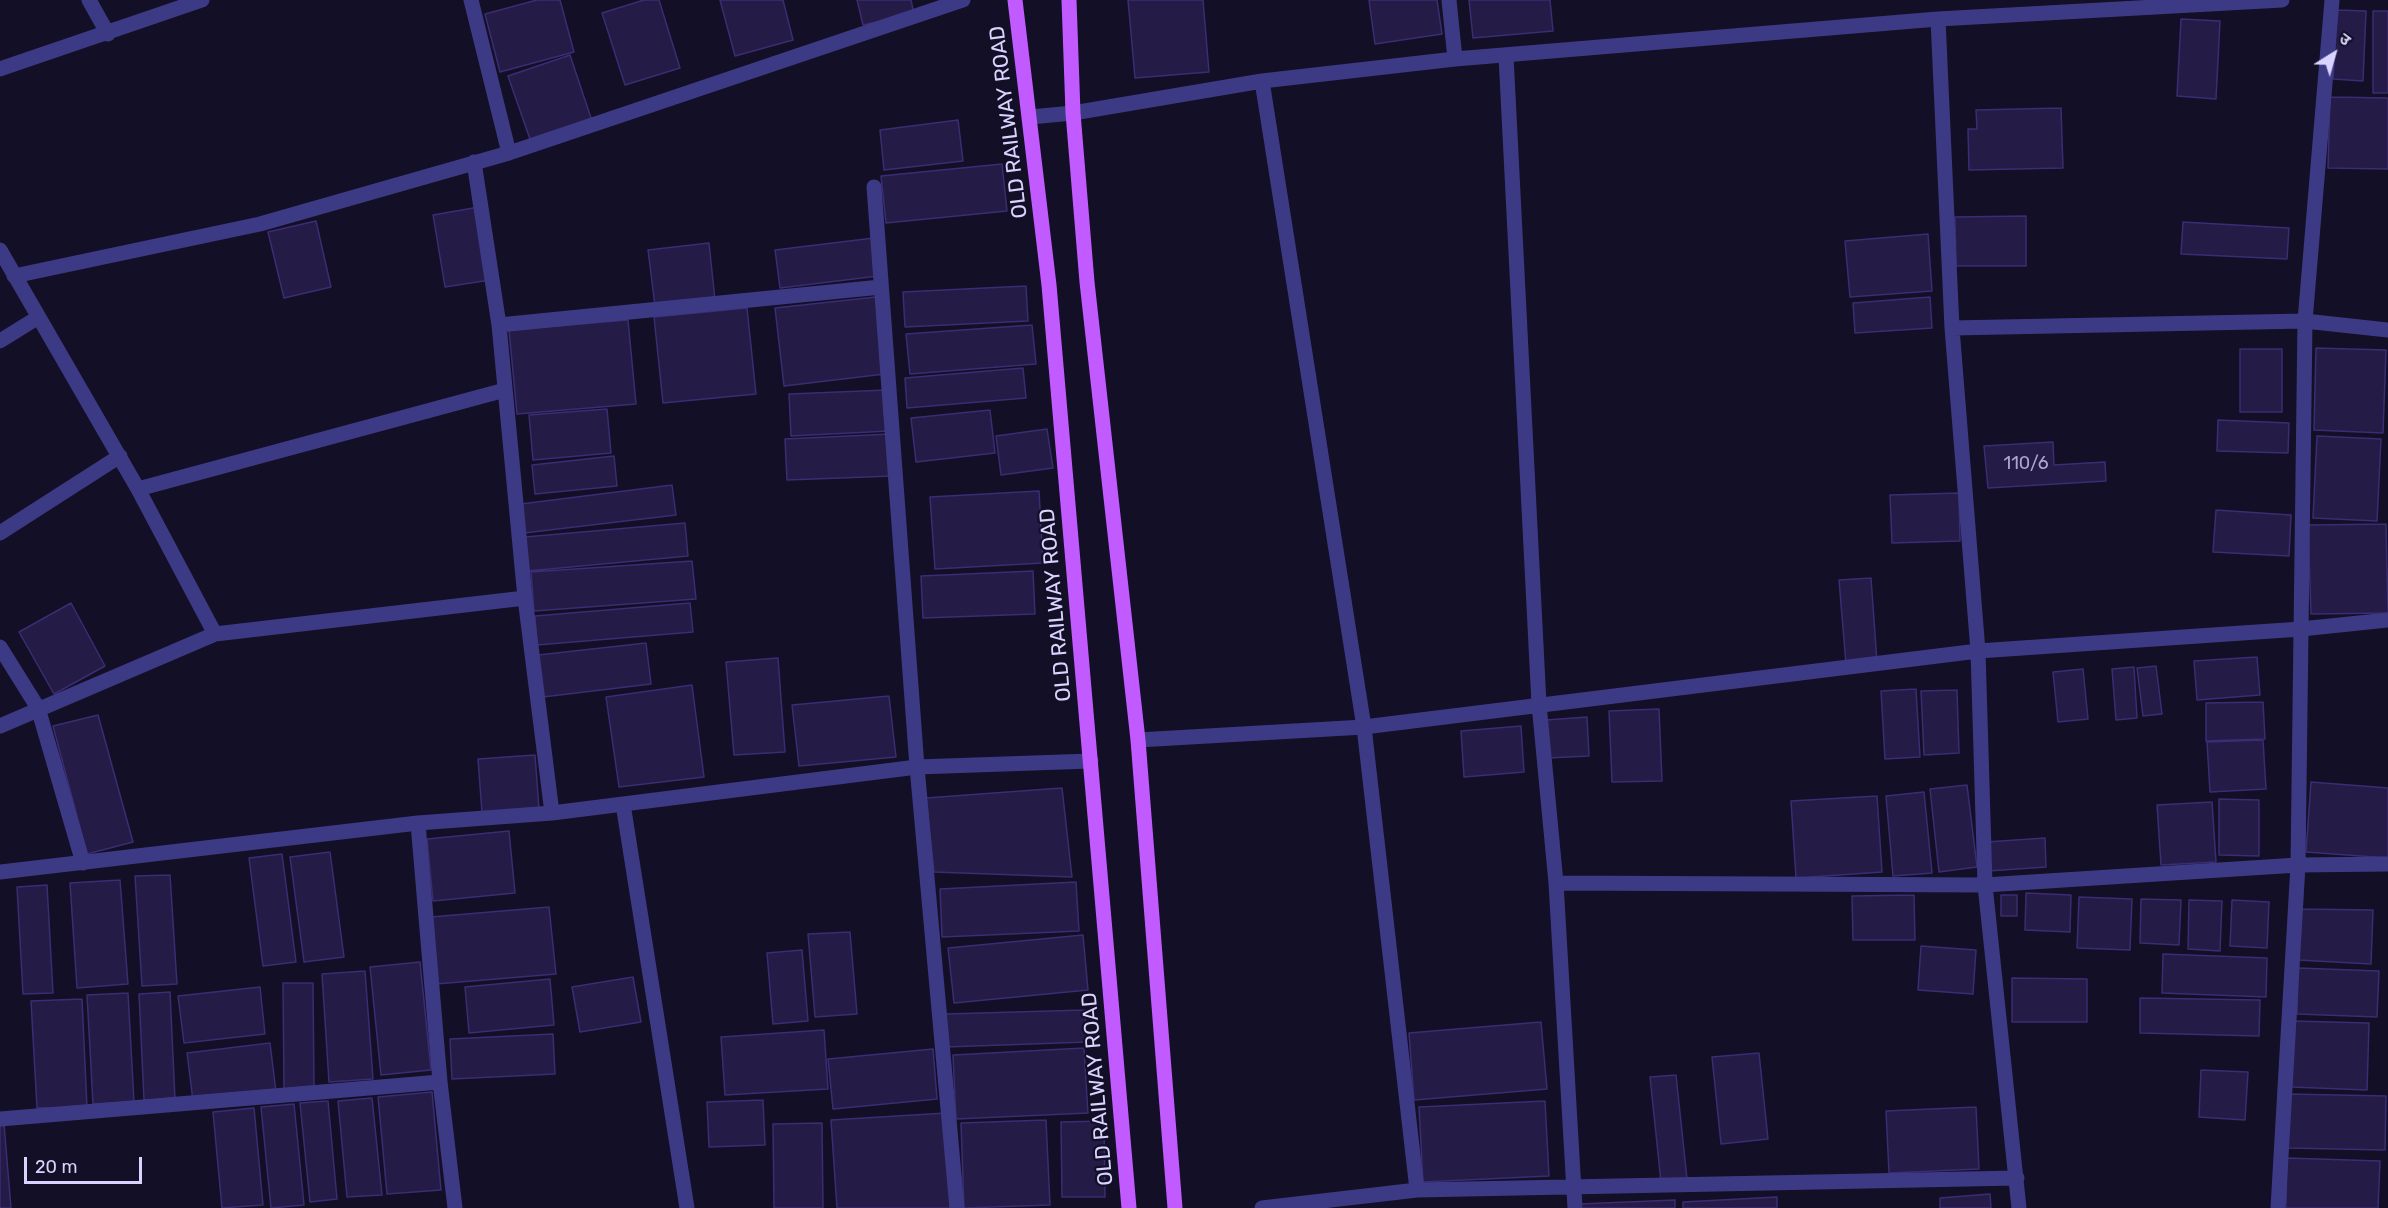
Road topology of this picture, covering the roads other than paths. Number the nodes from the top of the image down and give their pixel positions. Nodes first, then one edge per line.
1 (89, 0) edge
2 (202, 0) edge
3 (471, 0) edge
4 (963, 0) edge
5 (1016, 0) edge
6 (1069, 0) edge
7 (1449, 0) edge
8 (2282, 0) edge
9 (2332, 0) edge
10 (1938, 19) junction
11 (108, 34) junction
12 (1506, 56) junction
13 (1455, 59) junction
14 (0, 69) edge
15 (1262, 81) junction
16 (1073, 113) junction
17 (1030, 117) junction
18 (509, 153) junction
19 (474, 162) junction
20 (874, 187) dead end
21 (0, 250) edge
22 (14, 276) junction
23 (881, 286) junction
24 (37, 318) junction
25 (2306, 321) junction
26 (499, 325) junction
27 (1952, 328) junction
28 (2388, 330) edge
29 (0, 340) edge
30 (505, 390) junction
31 (120, 456) junction
32 (138, 489) junction
33 (0, 533) edge
34 (525, 598) junction
35 (2388, 620) edge
36 (2301, 629) junction
37 (215, 633) junction
38 (0, 647) edge
39 (1978, 651) junction
40 (1539, 704) junction
41 (38, 708) junction
42 (0, 726) edge
43 (1365, 727) junction
44 (1138, 740) junction
45 (1091, 761) junction
46 (917, 767) junction
47 (623, 804) junction
48 (552, 813) junction
49 (418, 823) junction
50 (83, 863) junction
51 (2388, 864) edge
52 (2298, 865) junction
53 (0, 872) edge
54 (1556, 883) junction
55 (1985, 885) junction
56 (440, 1082) junction
57 (0, 1119) edge
58 (2017, 1178) junction
59 (1573, 1186) junction
60 (1417, 1190) junction
61 (455, 1208) edge
62 (687, 1208) edge
63 (957, 1208) edge
64 (1129, 1208) edge
65 (1175, 1208) edge
66 (1262, 1208) edge
67 (1575, 1208) edge
68 (2019, 1208) edge
69 (2278, 1208) edge

1 - 11 street
2 - 11 street
3 - 18 street
4 - 18 street
5 - 17 main road, OLD RAILWAY ROAD
6 - 16 main road
7 - 13 street
8 - 10 street
9 - 25 street
10 - 12 street
10 - 27 street
11 - 14 street
12 - 13 street
12 - 40 street
13 - 15 street
15 - 16 street
15 - 43 street
16 - 17 street
16 - 44 main road
17 - 45 main road, OLD RAILWAY ROAD
18 - 19 street
19 - 22 street
19 - 26 street
20 - 23 street
21 - 22 street
22 - 24 street
23 - 26 street
23 - 46 street
24 - 29 street
24 - 31 street
25 - 27 street
25 - 28 street
25 - 36 street
26 - 30 street
27 - 39 street
30 - 32 street
30 - 34 street
31 - 32 street
31 - 33 street
32 - 37 street
34 - 37 street
34 - 48 street
35 - 36 street
36 - 39 street
36 - 52 street
37 - 41 street
38 - 41 street
39 - 40 street
39 - 55 street
40 - 43 street
40 - 54 street
41 - 42 street
41 - 50 street
43 - 44 street
43 - 60 street
44 - 65 main road
45 - 46 street
45 - 64 main road, OLD RAILWAY ROAD
46 - 47 street
46 - 63 street
47 - 48 street
47 - 62 street
48 - 49 street
49 - 50 street
49 - 56 street
50 - 53 street
51 - 52 street
52 - 55 street
52 - 69 street
54 - 55 street
54 - 59 street
55 - 58 street
56 - 57 street
56 - 61 street
58 - 59 street
58 - 68 street
59 - 60 street
59 - 67 street
60 - 66 street

